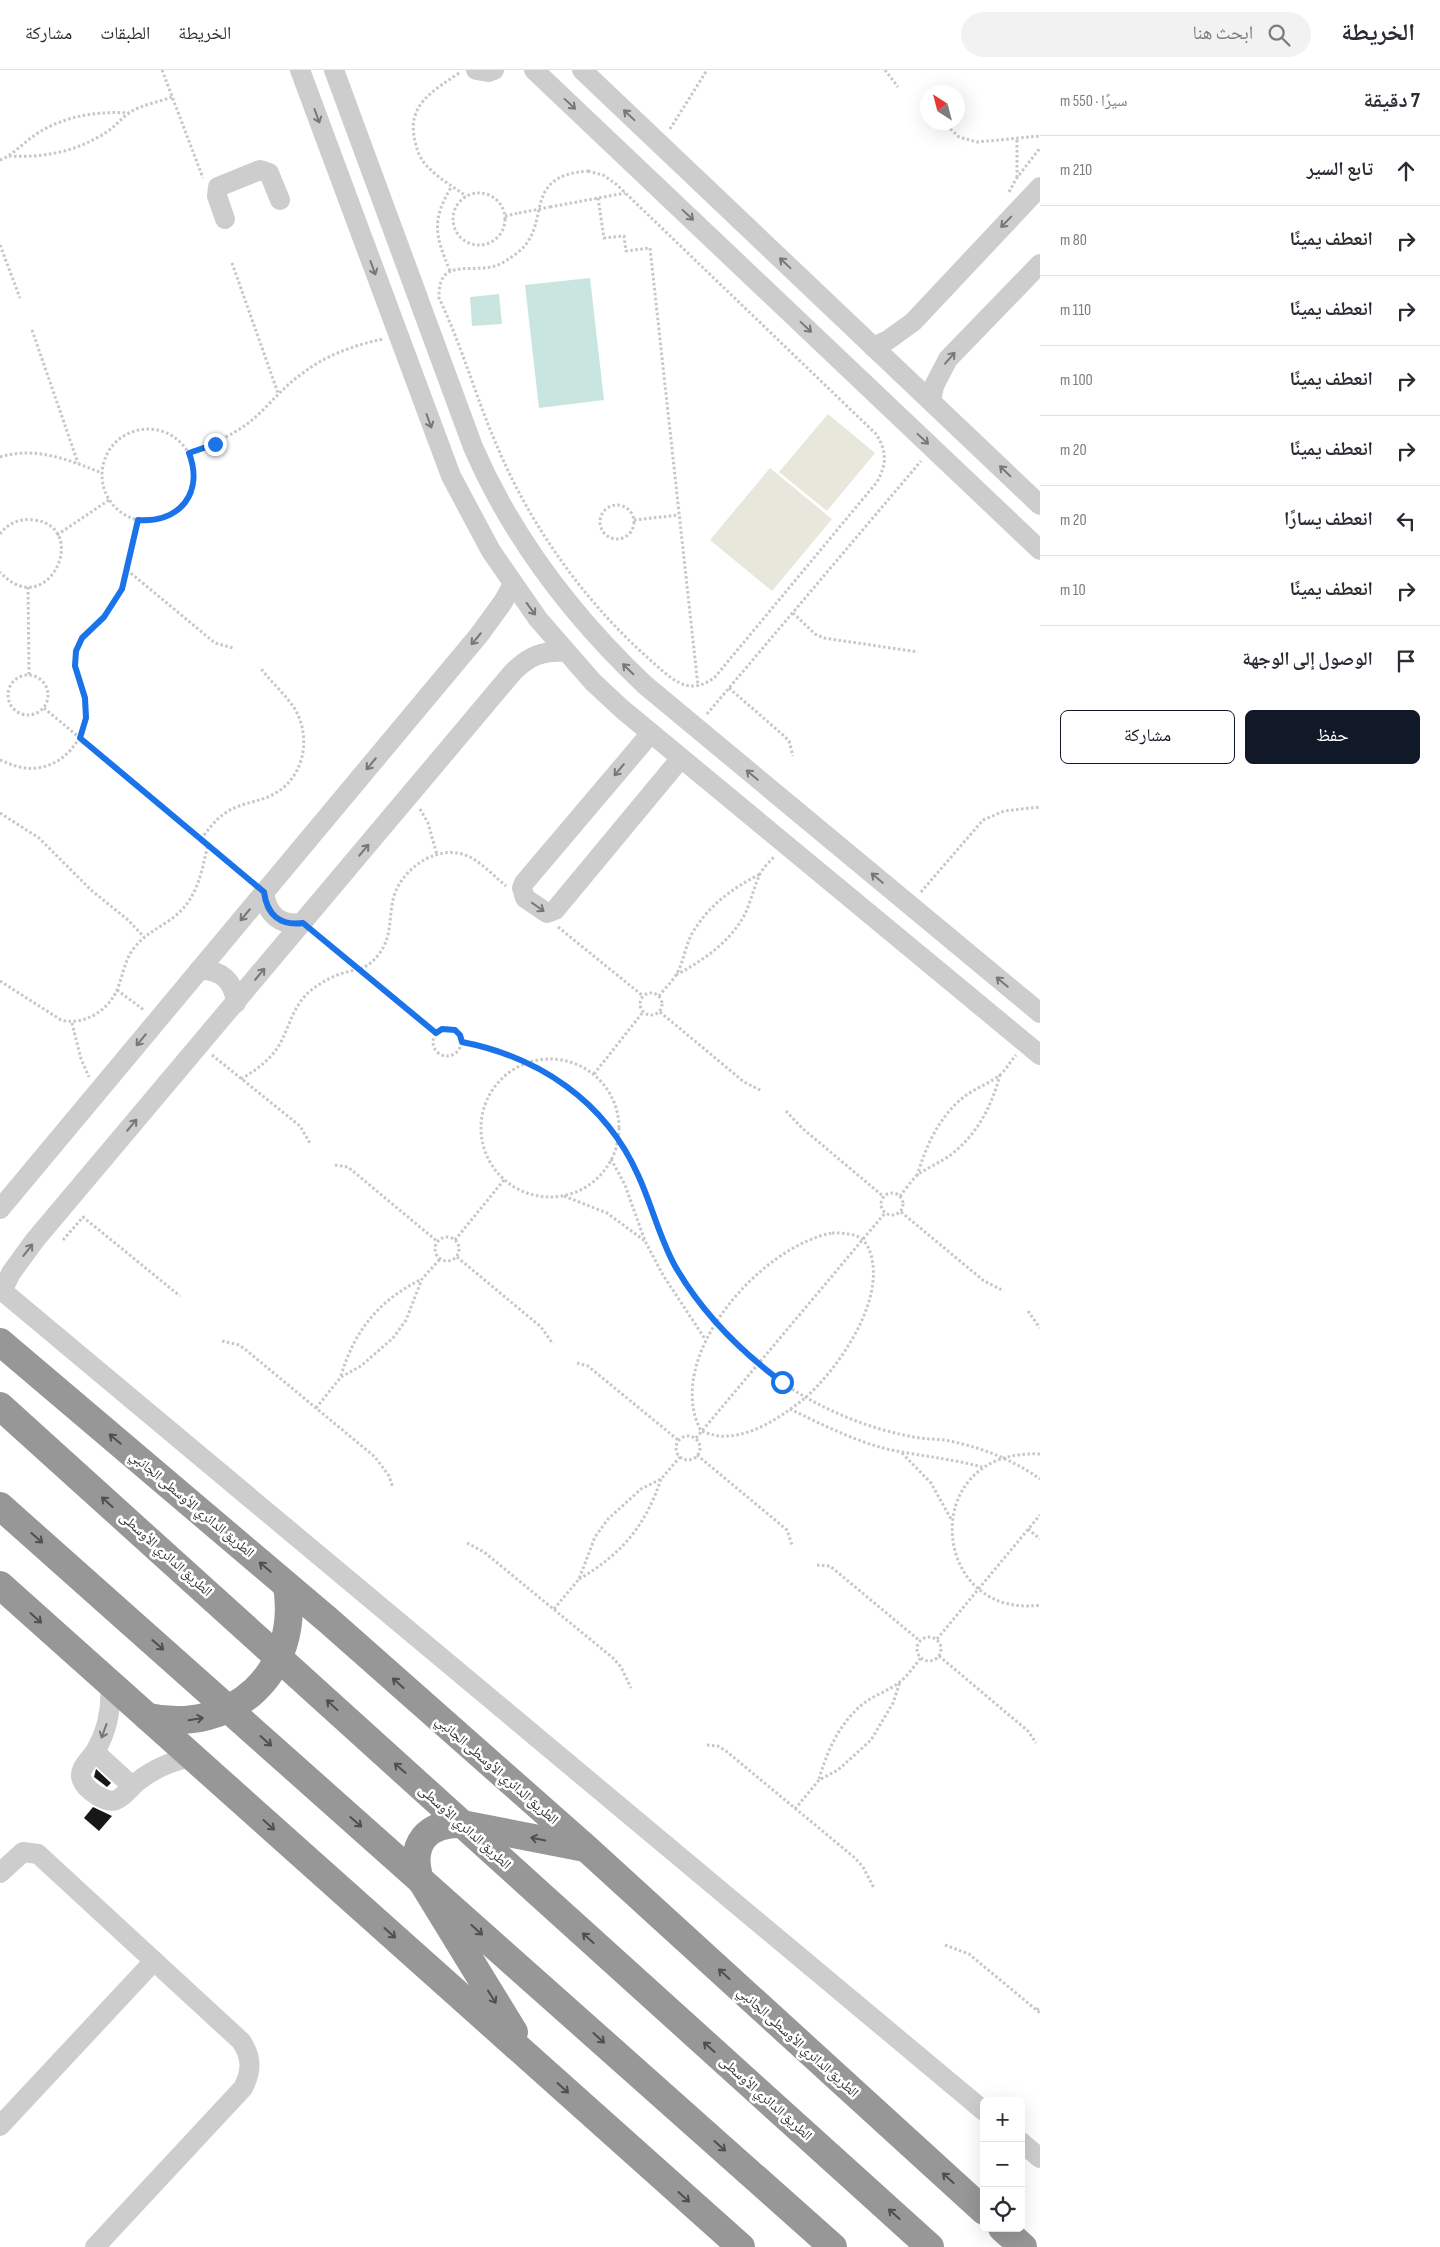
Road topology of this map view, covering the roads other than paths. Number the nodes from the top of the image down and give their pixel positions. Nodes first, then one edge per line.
1 (300, 70) edge
2 (334, 70) edge
3 (476, 70) edge
4 (494, 70) edge
5 (534, 70) edge
6 (582, 70) edge
7 (658, 142) junction
8 (636, 166) junction
9 (1040, 187) edge
10 (280, 200) dead end
11 (225, 219) dead end
12 (1040, 264) edge
13 (873, 347) junction
14 (931, 401) junction
15 (1040, 505) edge
16 (1040, 550) edge
17 (513, 584) junction
18 (566, 652) junction
19 (651, 733) junction
20 (681, 758) junction
21 (264, 892) junction
22 (303, 923) junction
23 (198, 970) junction
24 (236, 1003) junction
25 (1040, 1013) edge
26 (1033, 1049) edge
27 (0, 1209) edge
28 (1, 1290) edge
29 (0, 1342) edge
30 (0, 1406) edge
31 (0, 1506) edge
32 (0, 1585) edge
33 (287, 1586) junction
34 (280, 1656) junction
35 (110, 1683) junction
36 (230, 1708) junction
37 (148, 1717) junction
38 (95, 1752) junction
39 (192, 1757) junction
40 (132, 1786) junction
41 (462, 1824) junction
42 (586, 1848) junction
43 (0, 1873) edge
44 (419, 1877) junction
45 (154, 1961) junction
46 (531, 2060) junction
47 (980, 2108) edge
48 (0, 2126) edge
49 (1025, 2145) edge
50 (1040, 2158) edge
51 (980, 2207) edge
52 (1006, 2232) edge
53 (95, 2247) edge
54 (740, 2247) edge
55 (833, 2247) edge
56 (930, 2247) edge
57 (1023, 2247) edge

1 -> 17 street
25 -> 2 street
3 - 4 street
5 -> 8 street
7 -> 6 street
7 - 8 street
13 -> 7 street
8 -> 16 street
9 -> 13 street
10 - 11 street
14 -> 12 street
13 - 14 street
15 -> 14 street
17 -> 18 street
17 -> 21 street
18 - 19 street
22 -> 18 street
19 - 20 street
19 -> 20 street
20 - 26 street
21 - 22 street
21 -> 23 street
24 -> 22 street
23 - 24 street
23 -> 27 street
28 -> 24 street
28 - 47 street
33 -> 29 highway, الطريق الدائري الأوسطى الجانبي
34 -> 30 highway, الطريق الدائري الأوسطى
31 -> 36 highway
32 -> 35 highway
33 - 34 highway
42 -> 33 highway, الطريق الدائري الأوسطى الجانبي
34 - 36 highway
41 -> 34 highway, الطريق الدائري الأوسطى
35 - 37 highway
35 -> 38 street
37 -> 36 highway
36 -> 44 highway
37 - 39 highway
38 - 40 street
38 - 40 street
39 - 40 street
39 -> 46 highway
42 -> 41 highway
41 - 44 highway
56 -> 41 highway, الطريق الدائري الأوسطى
51 -> 42 highway, الطريق الدائري الأوسطى الجانبي
43 - 45 street
44 -> 46 highway
44 -> 55 highway
45 - 48 street
45 - 53 street
46 -> 54 highway
49 - 50 street
52 - 57 highway

